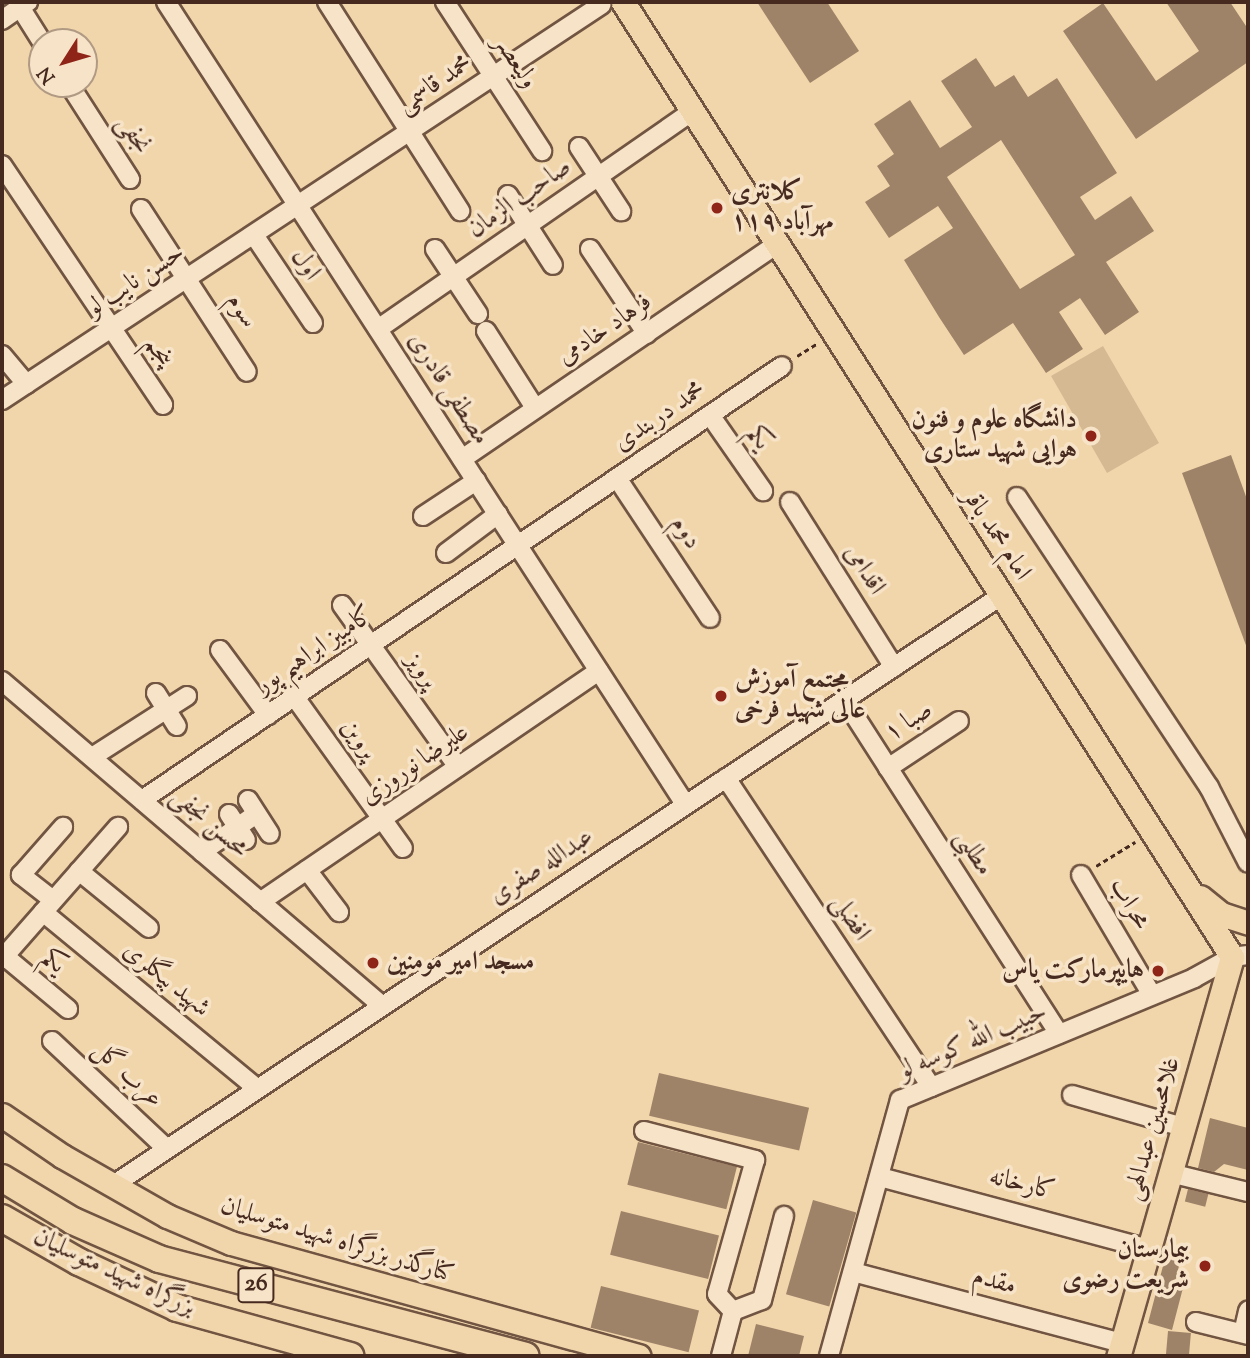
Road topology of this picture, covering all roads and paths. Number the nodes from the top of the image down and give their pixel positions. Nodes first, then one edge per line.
1 (166, 2) edge
2 (327, 2) edge
3 (445, 2) edge
4 (612, 4) edge
5 (24, 5) edge
6 (2, 20) edge
7 (35, 28) edge
8 (494, 77) junction
9 (78, 98) edge
10 (693, 111) junction
11 (411, 133) junction
12 (579, 147) dead end
13 (542, 152) dead end
14 (2, 165) edge
15 (599, 176) junction
16 (130, 179) dead end
17 (508, 195) dead end
18 (298, 206) junction
19 (141, 209) dead end
20 (460, 211) dead end
21 (621, 211) dead end
22 (528, 225) junction
23 (254, 235) junction
24 (777, 244) junction
25 (435, 249) dead end
26 (590, 249) dead end
27 (553, 265) dead end
28 (453, 277) junction
29 (189, 278) junction
30 (313, 323) dead end
31 (110, 329) junction
32 (378, 329) junction
33 (834, 332) junction
34 (647, 334) junction
35 (2, 355) edge
36 (782, 366) joint
37 (247, 372) dead end
38 (26, 384) junction
39 (2, 400) edge
40 (163, 405) dead end
41 (535, 408) junction
42 (710, 415) junction
43 (462, 459) junction
44 (617, 478) junction
45 (476, 481) junction
46 (763, 491) dead end
47 (1017, 497) dead end
48 (790, 502) dead end
49 (498, 514) junction
50 (424, 516) dead end
51 (517, 545) junction
52 (446, 553) dead end
53 (1002, 596) junction
54 (342, 605) dead end
55 (710, 618) dead end
56 (370, 645) junction
57 (220, 650) dead end
58 (894, 667) junction
59 (599, 671) junction
60 (2, 681) edge
61 (156, 694) dead end
62 (187, 696) dead end
63 (294, 696) junction
64 (844, 699) junction
65 (167, 710) junction
66 (268, 715) junction
67 (959, 721) dead end
68 (177, 726) dead end
69 (92, 757) junction
70 (458, 767) junction
71 (888, 768) junction
72 (726, 778) junction
73 (142, 800) junction
74 (685, 804) junction
75 (382, 819) junction
76 (63, 827) dead end
77 (118, 827) dead end
78 (1152, 832) junction
79 (270, 834) dead end
80 (402, 848) dead end
81 (202, 852) junction
82 (1248, 863) edge
83 (307, 870) junction
84 (79, 871) junction
85 (1081, 875) joint
86 (1187, 887) junction
87 (260, 902) junction
88 (48, 906) junction
89 (339, 912) dead end
90 (1247, 919) edge
91 (149, 928) dead end
92 (3, 956) edge
93 (1240, 956) edge
94 (1153, 995) junction
95 (381, 1005) junction
96 (68, 1009) dead end
97 (1059, 1034) junction
98 (52, 1041) dead end
99 (256, 1087) junction
100 (931, 1087) junction
101 (1072, 1095) dead end
102 (2, 1115) edge
103 (1183, 1127) junction
104 (644, 1131) dead end
105 (165, 1147) junction
106 (1170, 1173) junction
107 (880, 1177) junction
108 (2, 1178) edge
109 (113, 1185) junction
110 (1248, 1192) edge
111 (784, 1216) dead end
112 (2, 1218) edge
113 (1149, 1249) junction
114 (853, 1272) junction
115 (733, 1311) junction
116 (1248, 1311) edge
117 (1196, 1322) dead end
118 (1245, 1334) edge
119 (1119, 1350) edge
120 (350, 1356) edge
121 (525, 1356) edge
122 (639, 1356) edge
123 (720, 1356) edge
124 (830, 1356) edge

1 - 18 street, مصطفی قادری
2 - 11 street
3 - 8 street, ولیعصر
4 - 8 street, محمد قاسمی
4 - 10 main road, امام محمد باقر
5 - 6 street
5 - 7 street
8 - 11 street, محمد قاسمی
8 - 13 street, ولیعصر
9 - 16 street, نجفی
10 - 15 street, صاحب الزمان
10 - 24 main road, امام محمد باقر
11 - 18 street, محمد قاسمی
11 - 20 street
12 - 15 street
14 - 31 street, پنجم
15 - 21 street
15 - 22 street, صاحب الزمان
17 - 22 street
18 - 23 street, حسن نایب لو
18 - 32 street, مصطفی قادری
19 - 29 street
22 - 27 street
22 - 28 street, صاحب الزمان
23 - 29 street, حسن نایب لو
23 - 30 street, اول
24 - 33 main road, امام محمد باقر
24 - 34 street, فرهاد خادمی
25 - 28 street
26 - 34 street
28 - 32 street, صاحب الزمان
28 - 41 street
29 - 31 street, حسن نایب لو
29 - 37 street, سوم
31 - 38 street, حسن نایب لو
31 - 40 street, پنجم
32 - 43 street, مصطفی قادری
33 - 36 path
33 - 53 main road, امام محمد باقر
34 - 41 street, فرهاد خادمی
35 - 38 street
36 - 42 street, محمد دربندی
38 - 39 street, حسن نایب لو
41 - 43 street, فرهاد خادمی
42 - 44 street, محمد دربندی
42 - 46 street, یکم
43 - 45 street, مصطفی قادری
44 - 51 street, محمد دربندی
44 - 55 street, دوم
45 - 49 street, مصطفی قادری
45 - 50 street
47 - 82 street
48 - 58 street, اقدامی
49 - 51 street, مصطفی قادری
49 - 52 street
51 - 56 street, کامبیز ابراهیم پور
51 - 59 street, مصطفی قادری
53 - 58 street, عبدالله صفری
53 - 78 main road, امام محمد باقر
54 - 56 street, پرویز
56 - 63 street, کامبیز ابراهیم پور
56 - 70 street, پرویز
57 - 66 street
58 - 64 street, عبدالله صفری
59 - 70 street, علیرضا نوروزی
59 - 74 street, مصطفی قادری
60 - 69 street, محسن نجفی
61 - 65 street
62 - 65 street
63 - 66 street, کامبیز ابراهیم پور
63 - 75 street, پروین
64 - 71 street, مطلبی
64 - 72 street, عبدالله صفری
65 - 68 street
65 - 69 street
66 - 73 street, کامبیز ابراهیم پور
67 - 71 street, صبا ۱
69 - 73 street, محسن نجفی
70 - 75 street, علیرضا نوروزی
71 - 97 street, مطلبی
72 - 74 street, عبدالله صفری
72 - 100 street, افضلی
73 - 81 street, محسن نجفی
74 - 95 street, عبدالله صفری
75 - 80 street, پروین
75 - 83 street, علیرضا نوروزی
76 - 88 street, شهید بیگلری
77 - 84 street
78 - 85 path, محراب
78 - 86 main road, امام محمد باقر
79 - 81 street
81 - 87 street, محسن نجفی
83 - 87 street, علیرضا نوروزی
83 - 89 street
84 - 88 street
84 - 91 street
85 - 94 street, محراب
86 - 90 main road
86 - 93 main road, امام محمد باقر
87 - 95 street, محسن نجفی
88 - 92 street
88 - 99 street, شهید بیگلری
92 - 96 street, یکم
93 - 94 street, حبیب الله کوسه لو
93 - 103 main road, غلامحسین عبدالهی
94 - 97 street, حبیب الله کوسه لو
95 - 99 street, عبدالله صفری
97 - 100 street, حبیب الله کوسه لو
98 - 105 street, عرب گل
99 - 105 street, عبدالله صفری
100 - 107 street, حبیب الله کوسه لو
101 - 103 street
102 - 109 main road, کنارگذر بزرگراه شهید متوسلیان
103 - 106 main road, غلامحسین عبدالهی
104 - 115 street
105 - 109 street, عبدالله صفری
106 - 110 street
106 - 113 main road, غلامحسین عبدالهی
107 - 113 street, کارخانه
107 - 114 street, حبیب الله کوسه لو
108 - 121 highway, بزرگراه شهید متوسلیان / 26
109 - 122 main road, کنارگذر بزرگراه شهید متوسلیان
111 - 115 street
112 - 120 highway, بزرگراه شهید متوسلیان / 26
113 - 119 main road, غلامحسین عبدالهی
114 - 119 street, مقدم
114 - 124 street, حبیب الله کوسه لو
115 - 123 street
116 - 118 street
117 - 118 street

